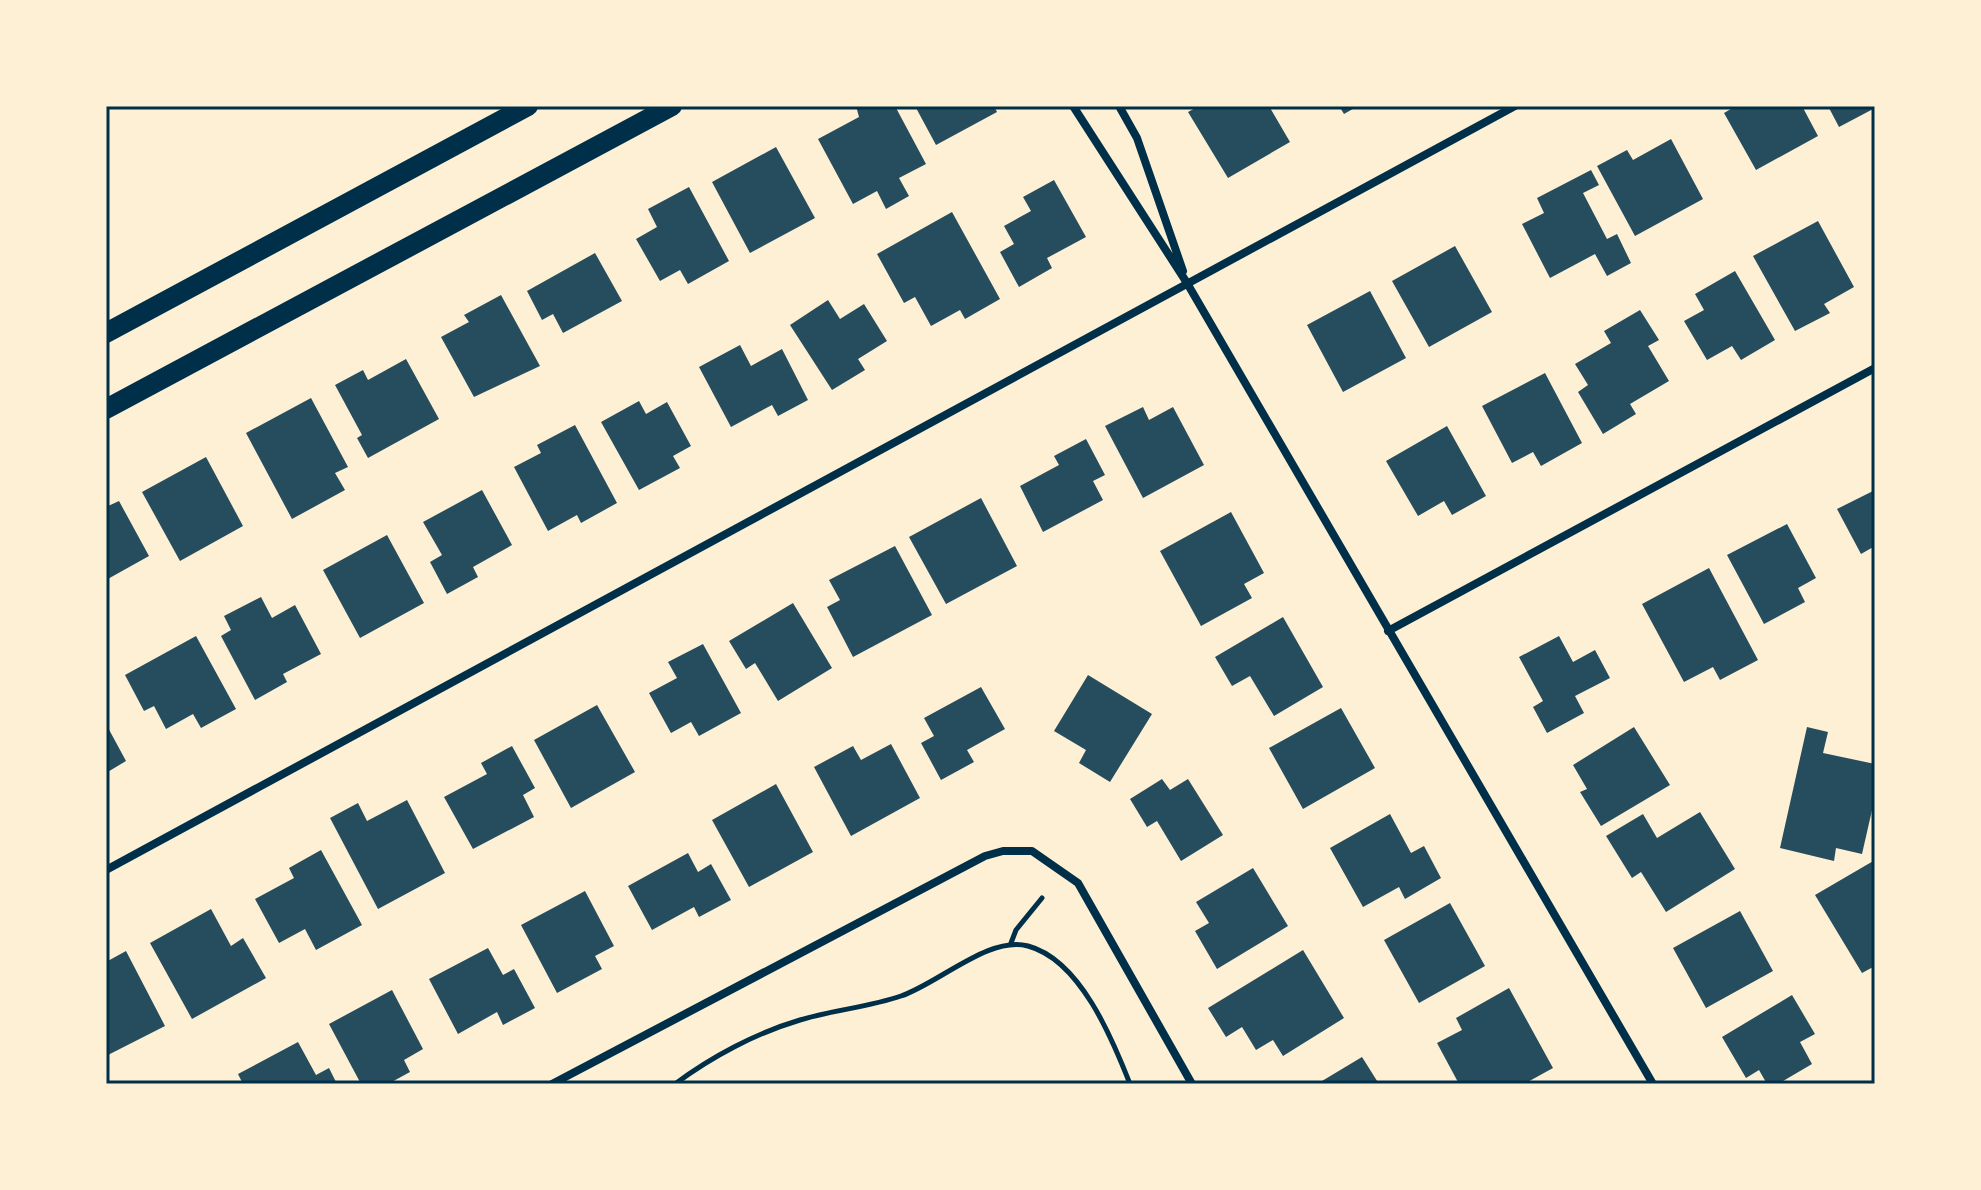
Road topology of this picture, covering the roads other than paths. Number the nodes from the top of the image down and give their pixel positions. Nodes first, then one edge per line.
1 (528, 106) edge
2 (672, 106) edge
3 (1073, 106) edge
4 (1119, 106) edge
5 (1515, 106) edge
6 (1187, 283) junction
7 (106, 333) edge
8 (1875, 368) edge
9 (106, 409) edge
10 (1388, 631) junction
11 (106, 870) edge
12 (552, 1084) edge
13 (1192, 1084) edge
14 (1653, 1084) edge

1 - 7 main road
2 - 9 main road
3 - 6 street
4 - 6 street
5 - 6 street
6 - 10 street
6 - 11 street
8 - 10 street
10 - 14 street
12 - 13 street

